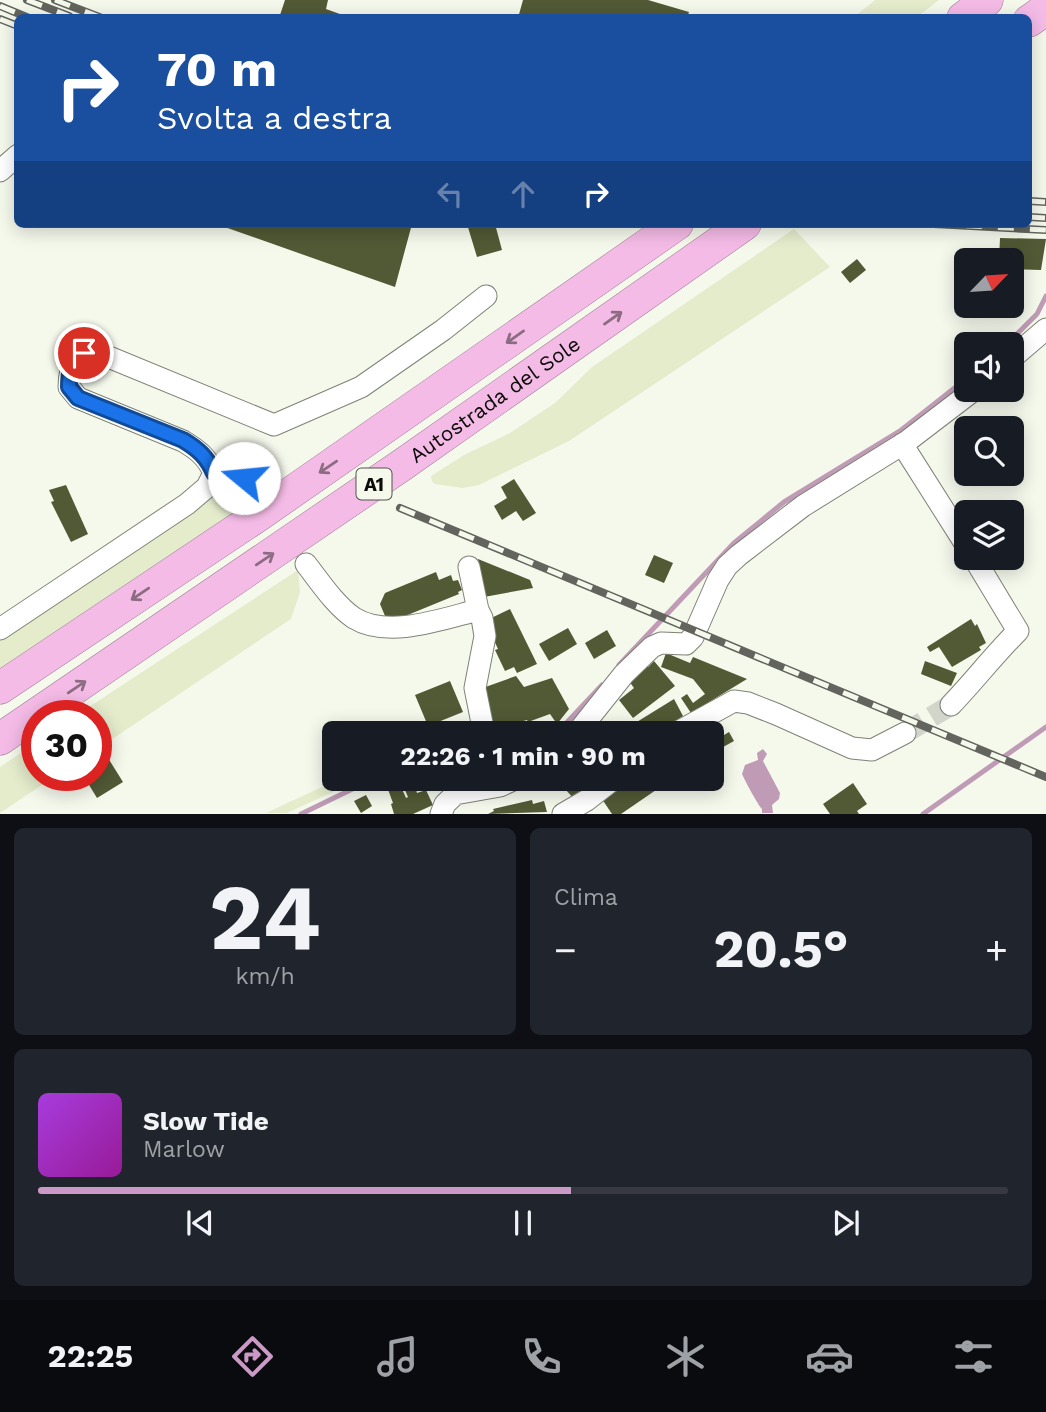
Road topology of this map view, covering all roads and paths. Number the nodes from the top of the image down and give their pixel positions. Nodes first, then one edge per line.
1 (987, 0) edge
2 (968, 14) edge
3 (14, 159) edge
4 (0, 171) edge
5 (671, 228) edge
6 (739, 228) edge
7 (486, 296) dead end
8 (1046, 329) edge
9 (1024, 348) edge
10 (958, 402) edge
11 (902, 444) junction
12 (214, 473) junction
13 (258, 493) dead end
14 (954, 526) edge
15 (306, 564) dead end
16 (469, 567) dead end
17 (981, 570) edge
18 (478, 610) junction
19 (0, 629) edge
20 (0, 688) edge
21 (951, 705) tunnel mouth
22 (482, 721) edge
23 (587, 721) edge
24 (698, 721) edge
25 (905, 733) tunnel mouth
26 (0, 740) edge
27 (459, 791) edge
28 (598, 791) edge
29 (441, 814) edge
30 (563, 814) edge

1 - 2 highway
3 - 4 street
5 -> 20 highway, Autostrada del Sole / A1
26 -> 6 highway, Autostrada del Sole / A1
7 - 12 street
8 - 9 street
10 - 11 street
11 - 14 street
11 - 23 street
12 - 13 street
12 - 19 street
15 - 18 street
16 - 18 street
17 - 21 street
18 - 22 street
24 - 25 street
27 - 29 street
28 - 30 street

